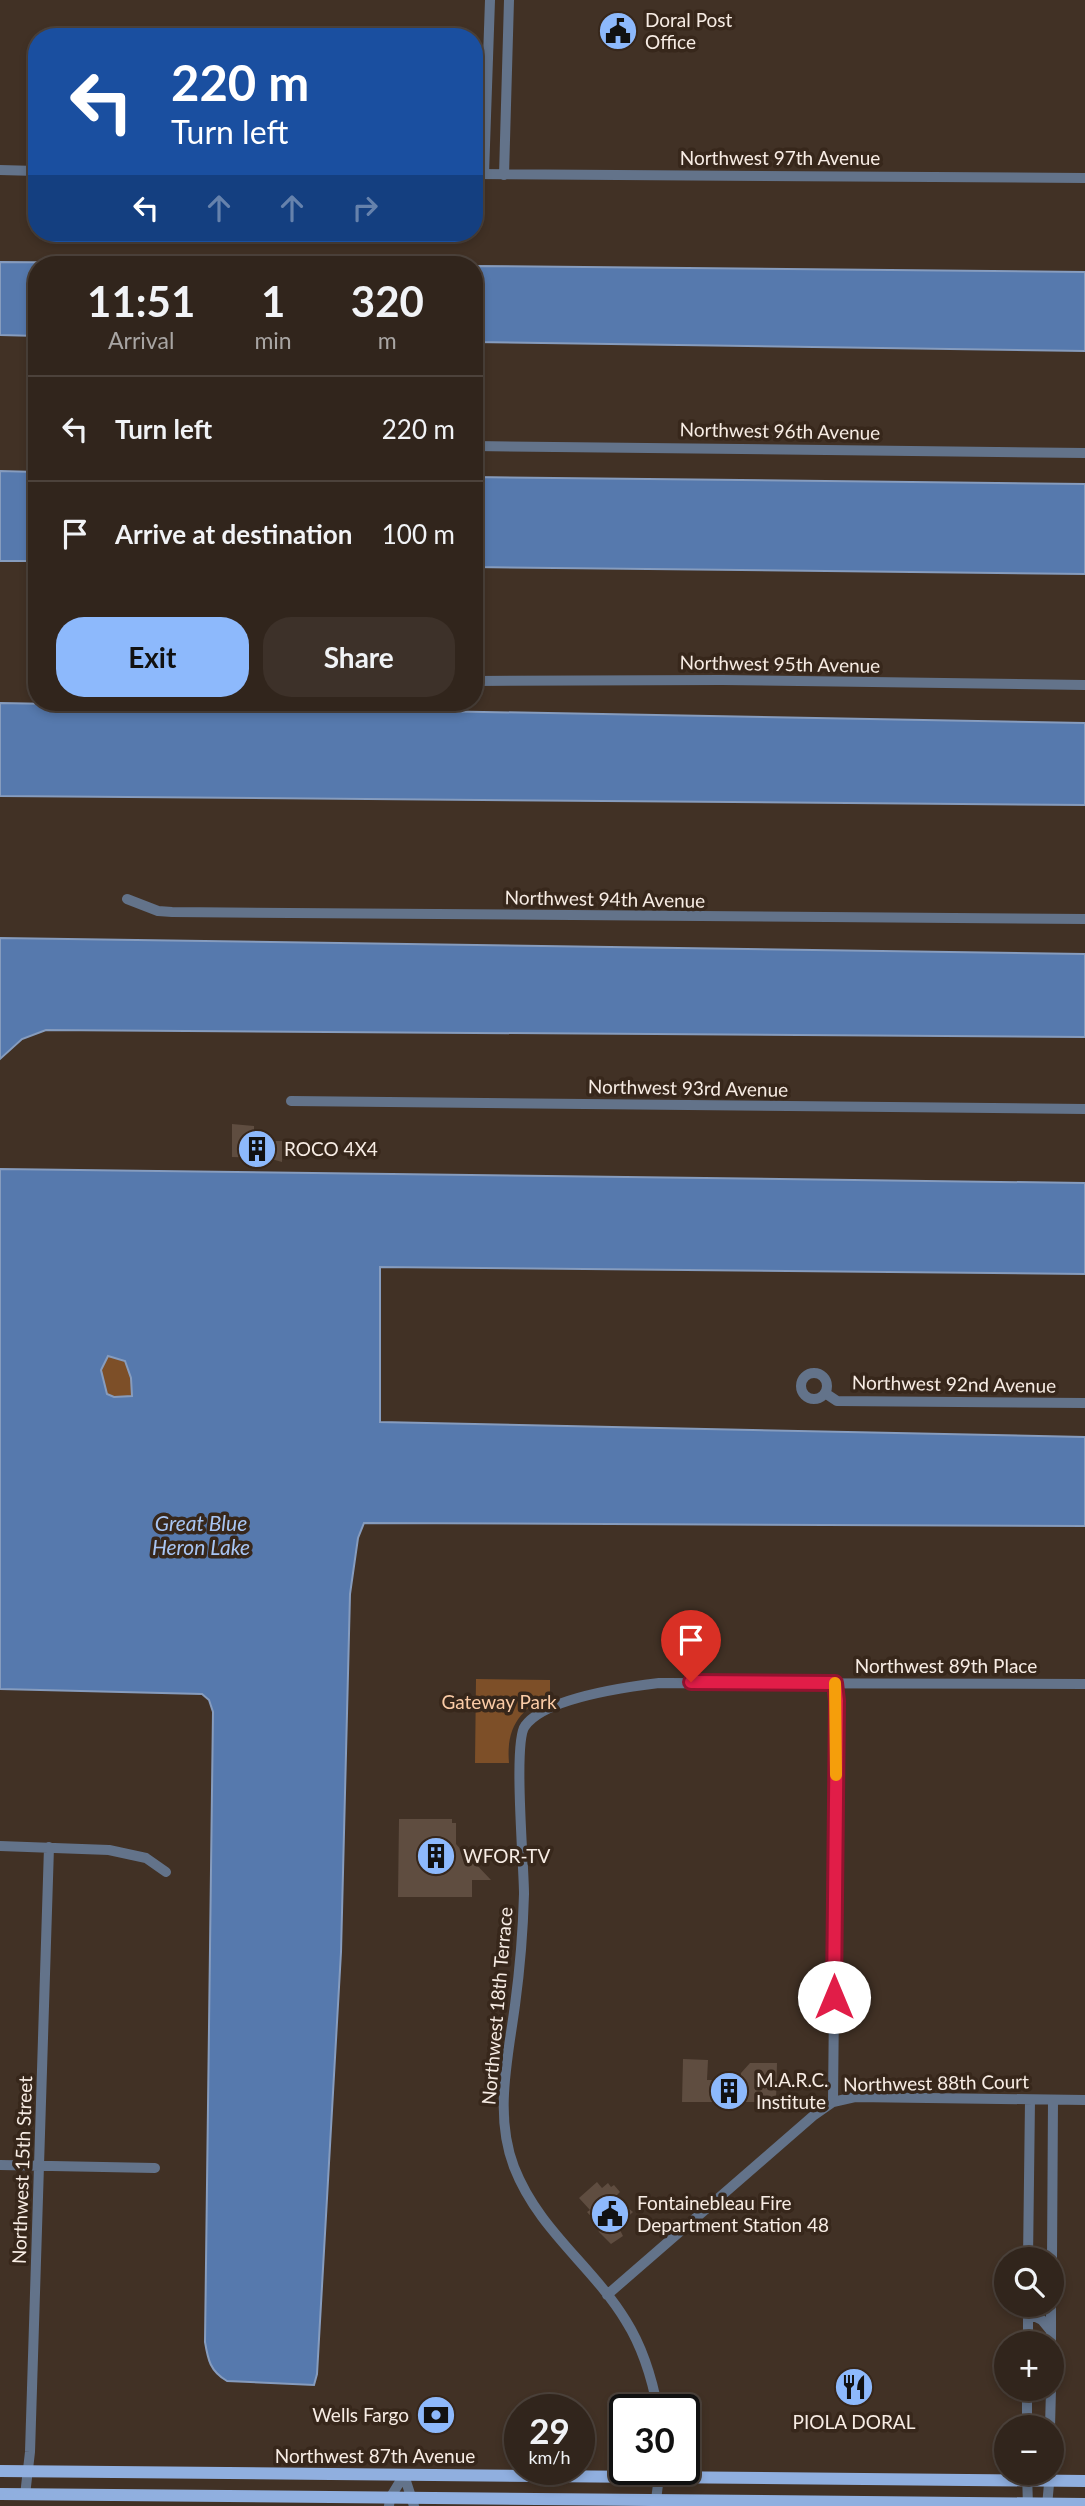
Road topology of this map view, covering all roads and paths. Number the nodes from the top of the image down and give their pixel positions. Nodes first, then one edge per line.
1 (490, 0) edge
2 (509, 0) edge
3 (483, 111) edge
4 (0, 170) edge
5 (28, 171) edge
6 (483, 174) edge
7 (504, 175) junction
8 (1085, 178) edge
9 (483, 446) edge
10 (1085, 453) edge
11 (483, 681) edge
12 (1085, 685) edge
13 (127, 899) dead end
14 (1085, 919) edge
15 (291, 1101) dead end
16 (1085, 1110) edge
17 (825, 1393) dead end
18 (1085, 1403) edge
19 (835, 1683) junction
20 (1085, 1684) edge
21 (523, 1728) joint
22 (0, 1846) edge
23 (49, 1847) junction
24 (166, 1872) dead end
25 (1030, 2099) junction
26 (1053, 2100) junction
27 (1085, 2100) edge
28 (832, 2102) junction
29 (0, 2165) edge
30 (39, 2166) junction
31 (155, 2168) dead end
32 (1028, 2247) edge
33 (1052, 2247) edge
34 (607, 2295) junction
35 (653, 2394) edge
36 (0, 2471) edge
37 (27, 2472) junction
38 (609, 2473) edge
39 (700, 2473) edge
40 (404, 2475) junction
41 (994, 2477) edge
42 (1064, 2479) edge
43 (1085, 2481) edge
44 (661, 2485) edge
45 (1027, 2485) edge
46 (1049, 2485) edge
47 (0, 2494) edge
48 (25, 2495) junction
49 (662, 2500) junction
50 (390, 2502) edge
51 (413, 2502) edge
52 (1085, 2504) edge
53 (1028, 2505) edge
54 (1047, 2505) edge

1 - 3 street
2 - 7 street
4 - 5 street
6 - 7 street, Northwest 97th Avenue
7 - 8 street, Northwest 97th Avenue
9 - 10 street, Northwest 96th Avenue
11 - 12 street, Northwest 95th Avenue
13 - 14 street, Northwest 94th Avenue
15 - 16 street, Northwest 93rd Avenue
17 - 18 street, Northwest 92nd Avenue
19 - 20 street, Northwest 89th Place
19 - 21 street, Northwest 89th Place
19 - 28 street
21 - 34 street, Northwest 18th Terrace
22 - 23 street
23 - 24 street
23 - 30 street, Northwest 15th Street
25 - 26 street, Northwest 88th Court
25 - 28 street, Northwest 88th Court
25 - 32 street
26 - 27 street, Northwest 88th Court
26 - 33 street
28 - 34 street, Northwest 88th Court
29 - 30 street
30 - 31 street
30 - 37 street, Northwest 15th Street
34 - 35 street, Northwest 18th Terrace
36 - 37 main road, Northwest 87th Avenue
37 - 40 main road, Northwest 87th Avenue
37 - 48 street, Northwest 15th Street
38 - 40 main road, Northwest 87th Avenue
39 - 41 main road, Northwest 87th Avenue
40 - 50 street
40 - 51 street
42 - 43 main road, Northwest 87th Avenue
44 - 49 street
45 - 53 street
46 - 54 street
47 - 48 main road
48 - 50 main road
49 - 51 main road
49 - 53 main road
50 - 51 main road
52 - 54 main road
53 - 54 main road

